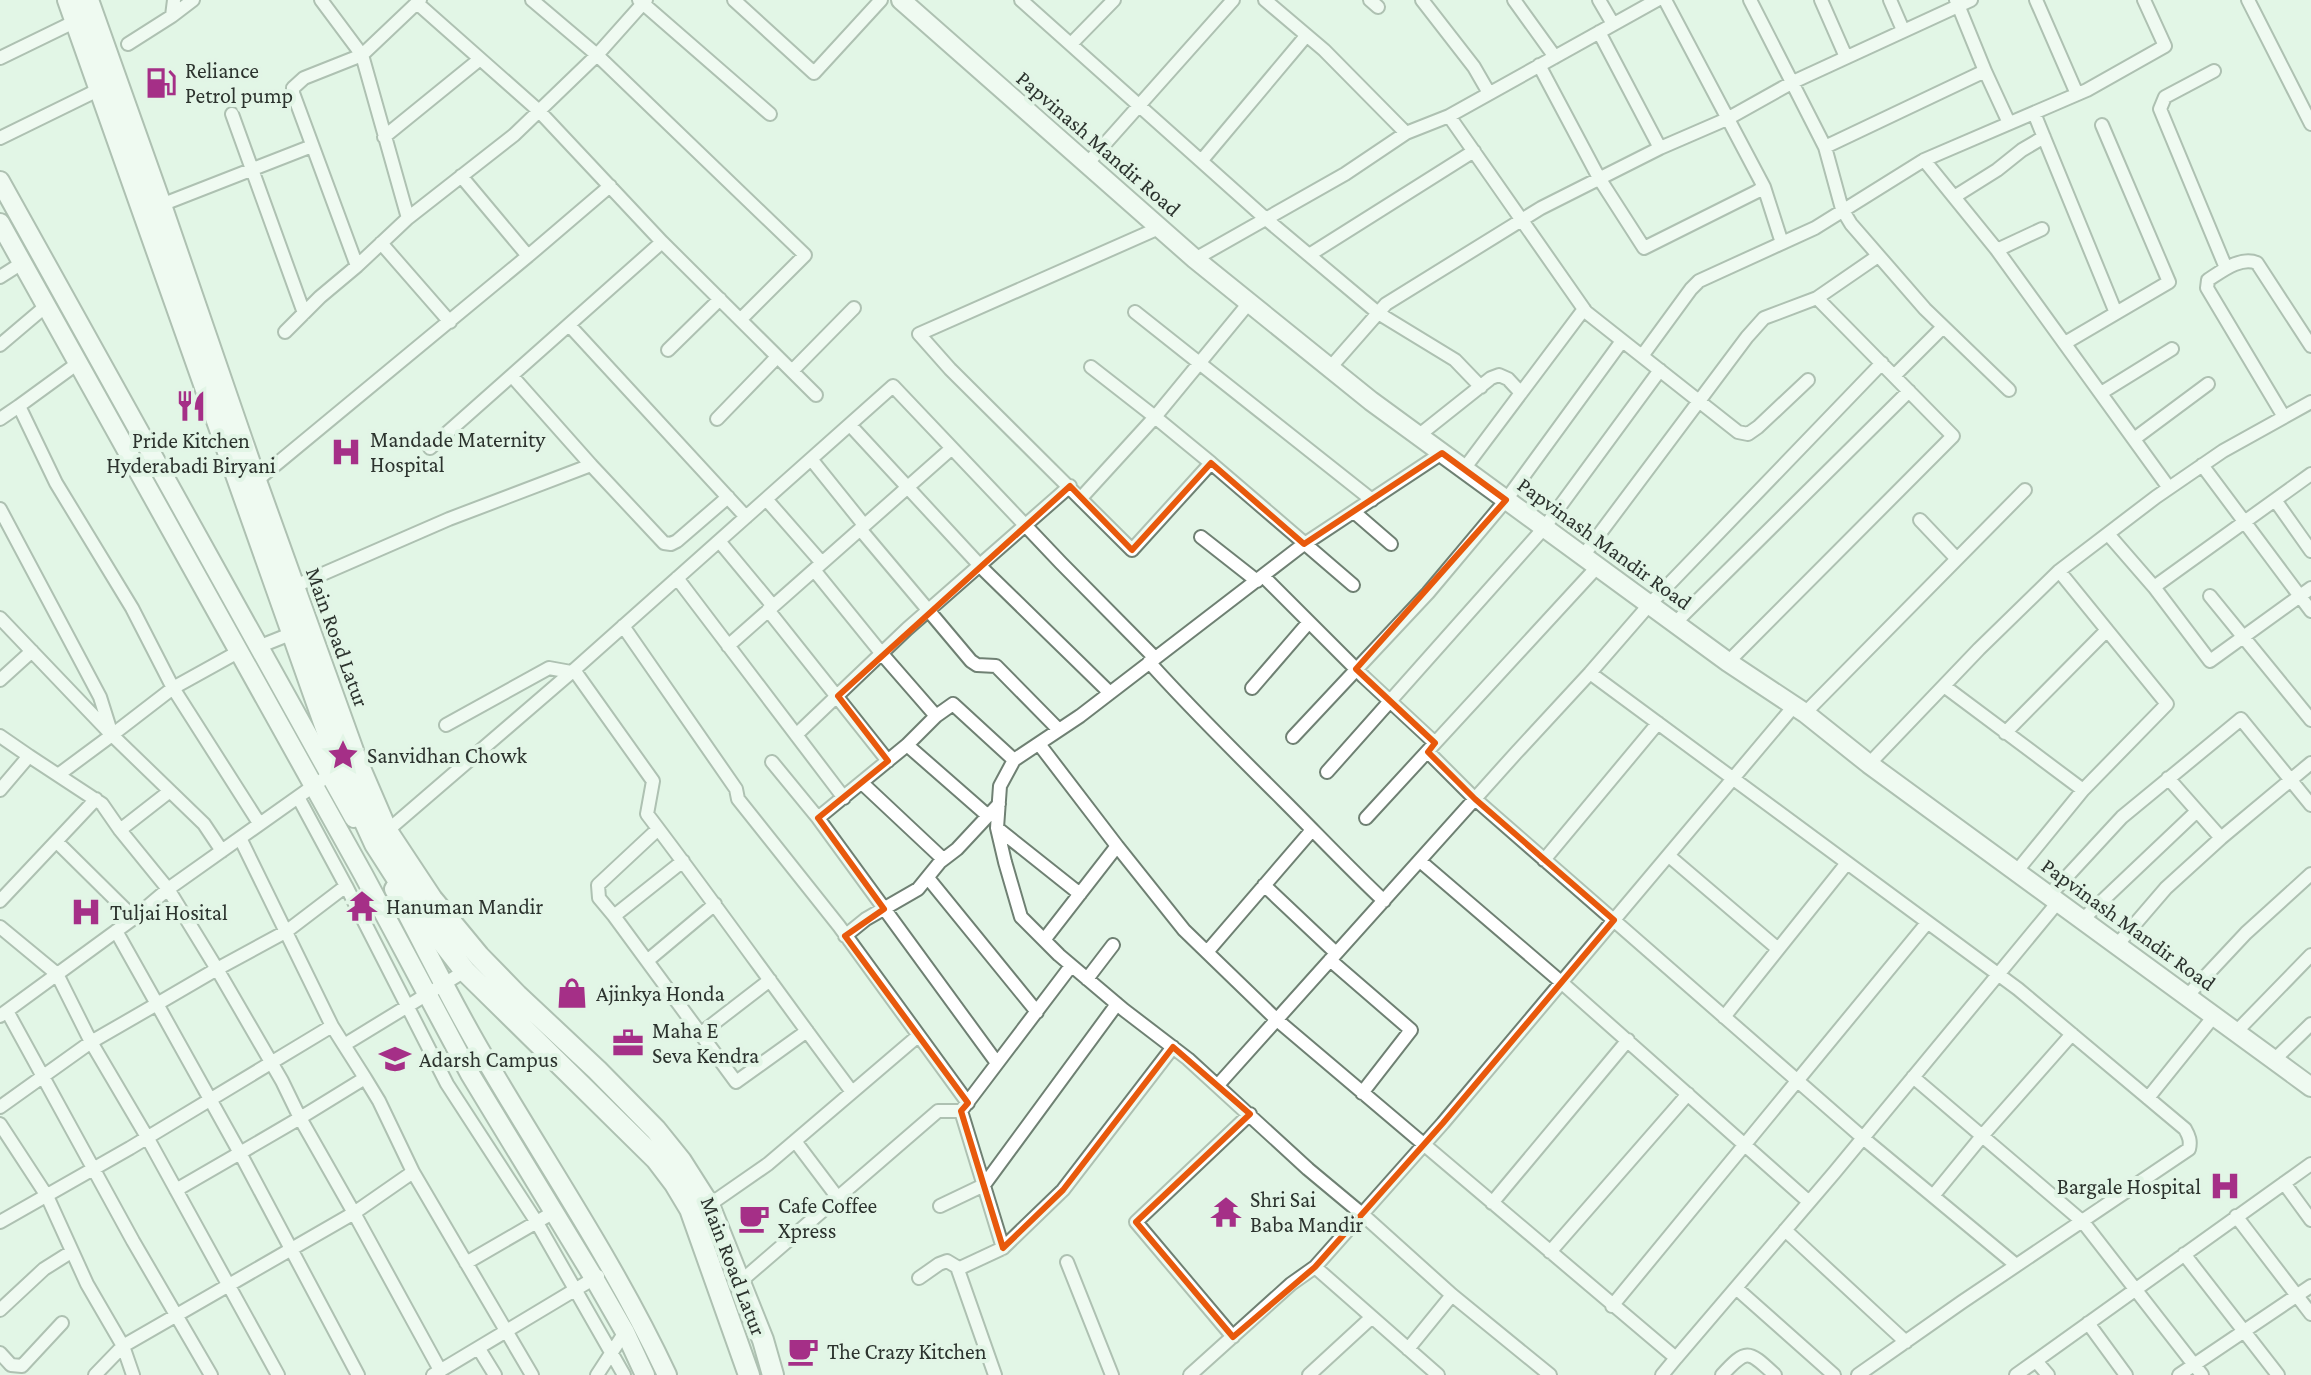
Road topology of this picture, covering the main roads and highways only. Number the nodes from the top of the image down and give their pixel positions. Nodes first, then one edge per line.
1 (68, 0) edge
2 (88, 0) edge
3 (342, 767) junction
4 (378, 841) junction
5 (749, 1375) edge
6 (773, 1375) edge

1 - 3 main road, Main Road Latur
2 - 3 main road, Main Road Latur
3 - 4 main road, Main Road Latur
4 - 5 main road, Main Road Latur
4 - 6 main road, Main Road Latur

